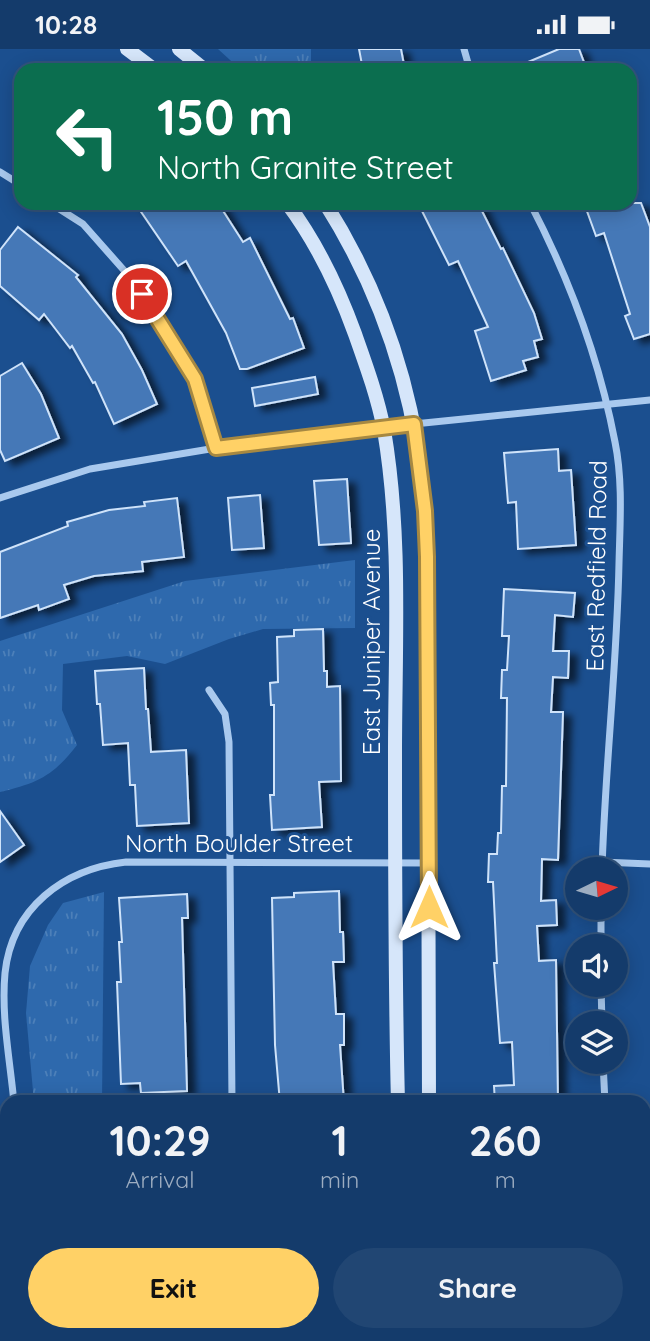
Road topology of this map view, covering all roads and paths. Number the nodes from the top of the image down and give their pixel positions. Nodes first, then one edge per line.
1 (127, 49) edge
2 (179, 49) edge
3 (146, 63) edge
4 (196, 63) edge
5 (61, 210) edge
6 (292, 210) edge
7 (329, 210) edge
8 (534, 210) edge
9 (650, 400) edge
10 (606, 405) junction
11 (414, 424) junction
12 (384, 428) junction
13 (216, 448) junction
14 (0, 498) edge
15 (209, 690) dead end
16 (602, 857) edge
17 (230, 861) junction
18 (395, 862) junction
19 (428, 863) junction
20 (650, 864) edge
21 (628, 865) edge
22 (603, 1074) edge
23 (13, 1095) edge
24 (232, 1095) edge
25 (398, 1095) edge
26 (429, 1095) edge
27 (604, 1095) edge

1 - 3 street
2 - 4 street
5 - 13 street
6 - 12 street, East Juniper Avenue
7 - 11 street
8 - 10 street, East Redfield Road
9 - 10 street
10 - 11 street
10 - 16 street, East Redfield Road
11 - 12 street
11 - 19 street
12 - 13 street
12 - 18 street, East Juniper Avenue
13 - 14 street
15 - 17 street
17 - 18 street, North Boulder Street
17 - 23 street, North Boulder Street
17 - 24 street
18 - 19 street, North Boulder Street
18 - 25 street, East Juniper Avenue
19 - 26 street
20 - 21 street, East Redfield Road
22 - 27 street

